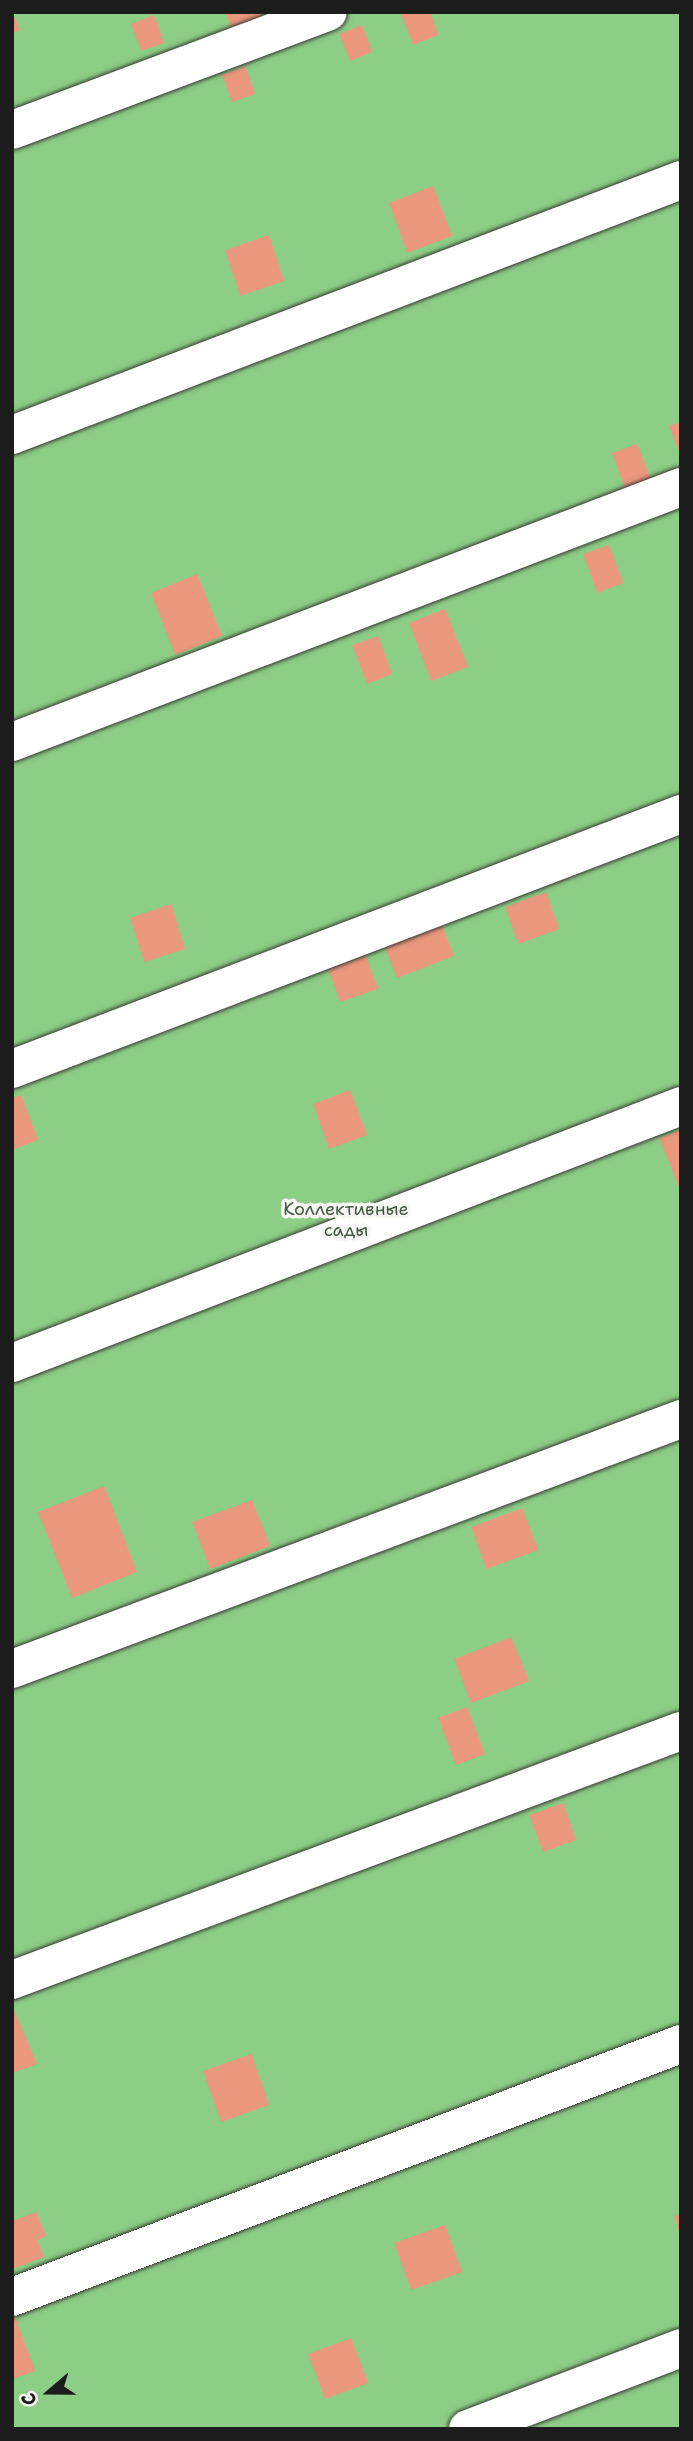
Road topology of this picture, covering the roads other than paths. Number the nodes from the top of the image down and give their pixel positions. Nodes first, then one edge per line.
1 (328, 12) edge
2 (12, 130) edge
3 (681, 180) edge
4 (12, 435) edge
5 (681, 487) edge
6 (12, 742) edge
7 (681, 814) edge
8 (12, 1069) edge
9 (681, 1106) edge
10 (12, 1363) edge
11 (681, 1419) edge
12 (12, 1669) edge
13 (681, 1731) edge
14 (12, 1980) edge
15 (681, 2044) edge
16 (12, 2297) edge
17 (681, 2348) edge
18 (468, 2429) edge

1 - 2 lane
3 - 4 lane
5 - 6 lane
7 - 8 lane
9 - 10 lane
11 - 12 lane
13 - 14 lane
15 - 16 lane
17 - 18 lane

